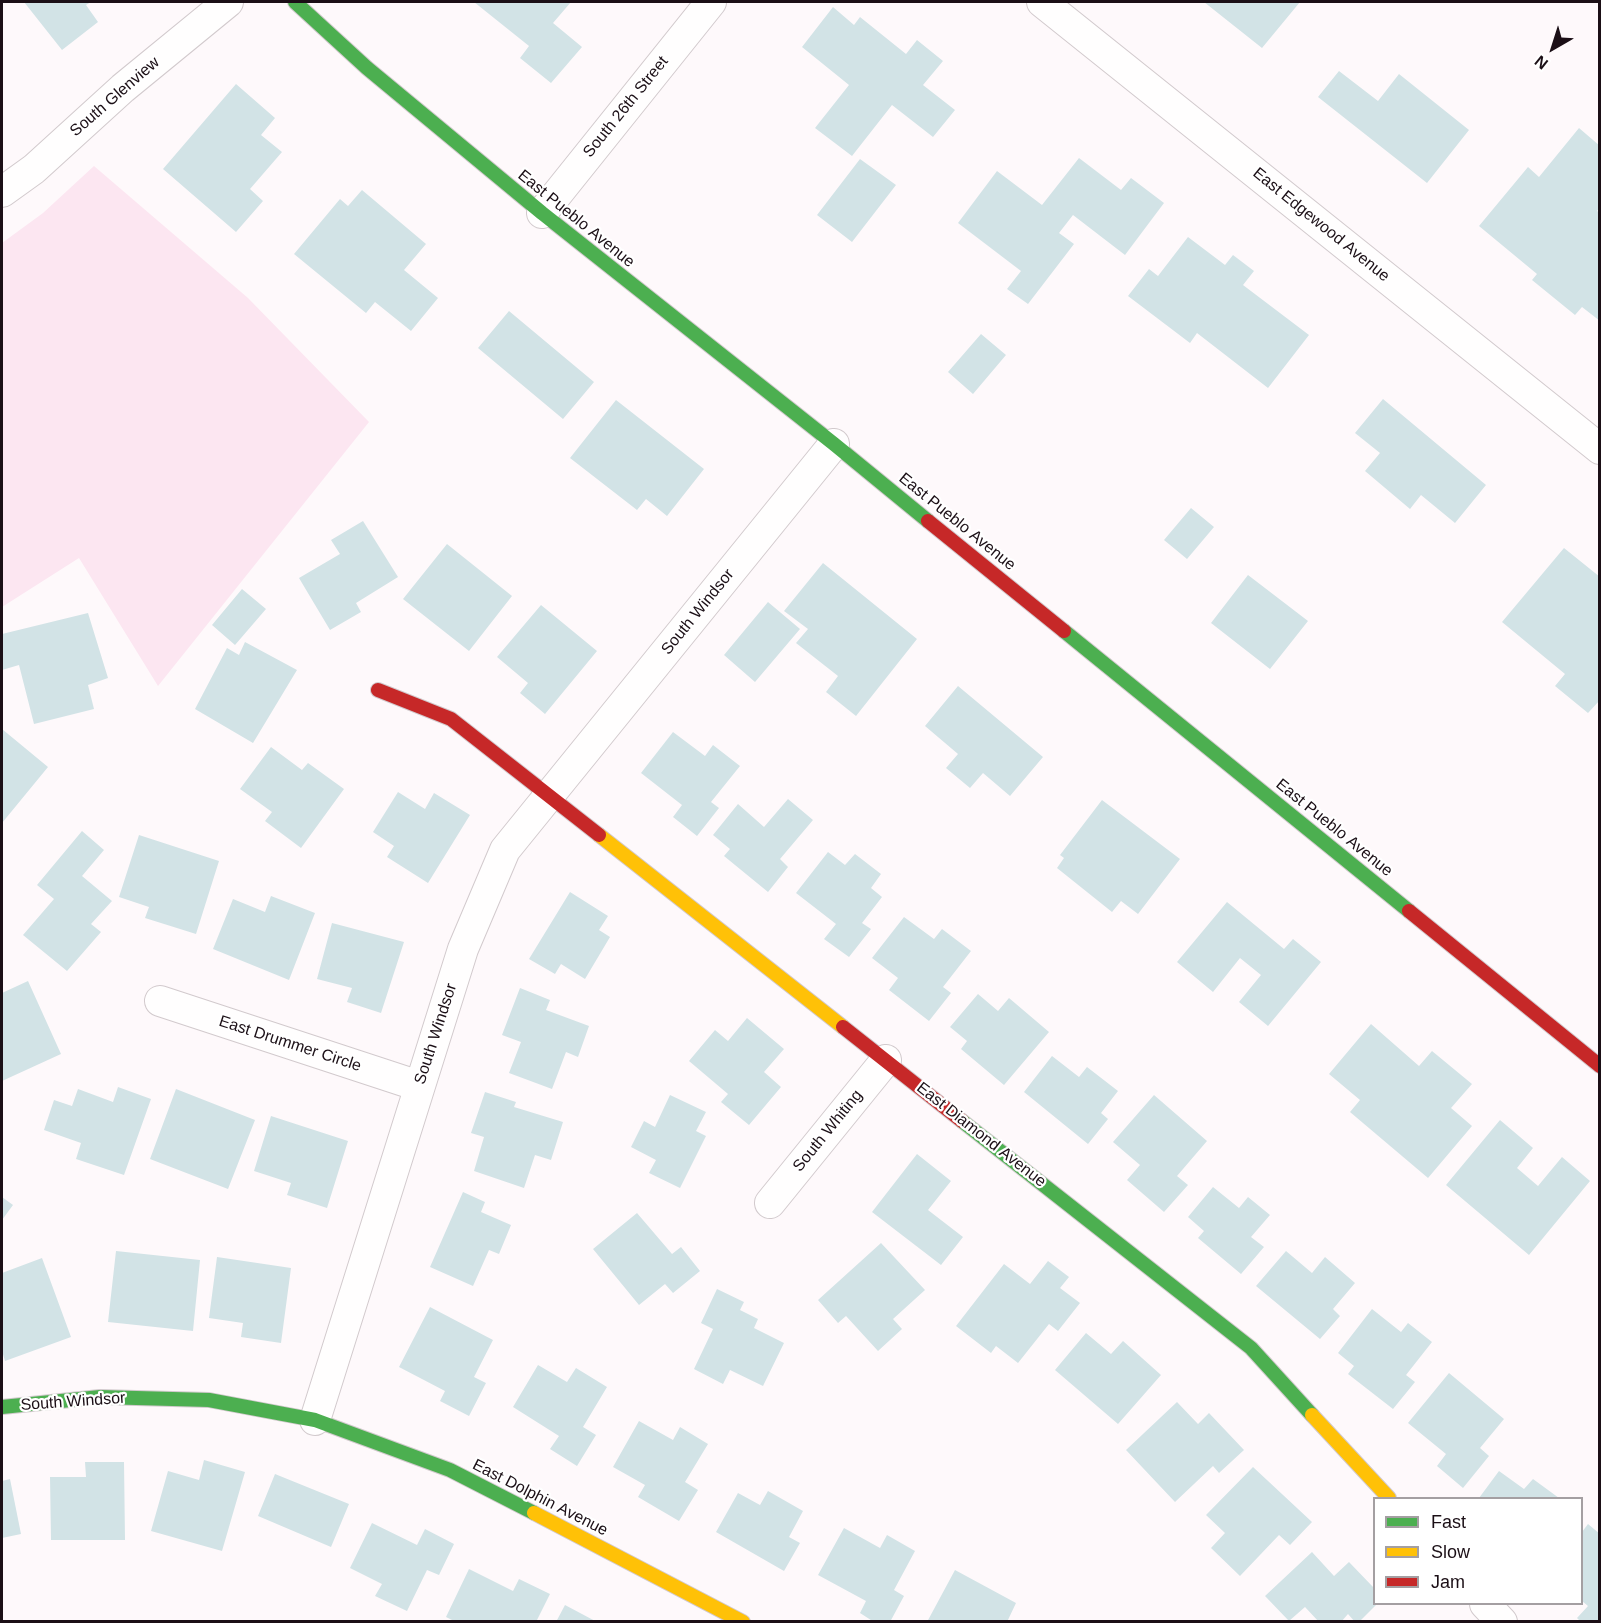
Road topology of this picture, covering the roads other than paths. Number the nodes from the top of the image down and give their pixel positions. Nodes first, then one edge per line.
1 (228, 2) edge
2 (295, 2) edge
3 (711, 2) edge
4 (1042, 2) edge
5 (2, 192) edge
6 (542, 213) junction
7 (834, 444) junction
8 (1599, 449) edge
9 (378, 690) dead end
10 (550, 796) junction
11 (160, 1001) dead end
12 (886, 1060) junction
13 (1599, 1066) edge
14 (419, 1086) junction
15 (770, 1203) dead end
16 (2, 1407) edge
17 (315, 1420) junction
18 (1388, 1497) edge
19 (1486, 1605) edge
20 (743, 1622) edge
21 (1502, 1622) edge

1 - 5 street, South Glenview
2 - 6 street, East Pueblo Avenue
3 - 6 street, South 26th Street
4 - 8 street, East Edgewood Avenue
6 - 7 street, East Pueblo Avenue
7 - 10 street, South Windsor
7 - 13 street, East Pueblo Avenue
9 - 10 street, East Diamond Avenue
10 - 12 street, East Diamond Avenue
10 - 14 street, South Windsor
11 - 14 street, East Drummer Circle
12 - 15 street, South Whiting
12 - 18 street, East Diamond Avenue
14 - 17 street, South Windsor
16 - 17 street, South Windsor
17 - 20 street, East Dolphin Avenue
19 - 21 street

